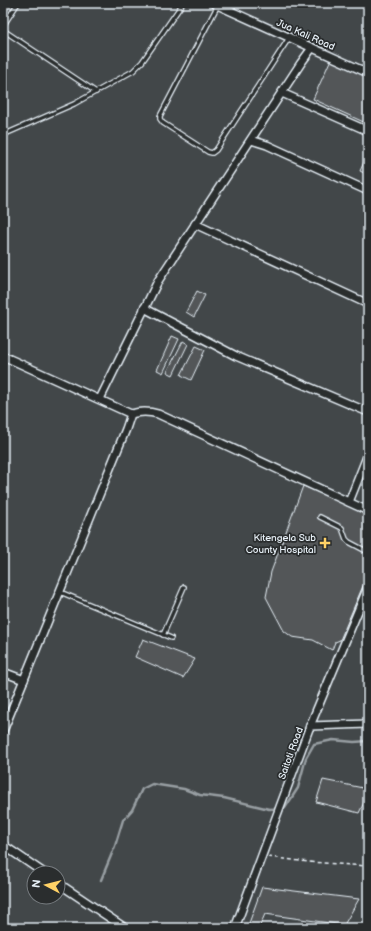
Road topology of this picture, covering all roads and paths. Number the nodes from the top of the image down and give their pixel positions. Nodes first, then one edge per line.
1 (18, 3) edge
2 (183, 3) edge
3 (217, 4) edge
4 (3, 26) edge
5 (3, 30) edge
6 (289, 38) junction
7 (312, 48) junction
8 (368, 73) edge
9 (96, 92) junction
10 (282, 92) junction
11 (368, 131) edge
12 (3, 135) edge
13 (251, 140) junction
14 (368, 191) edge
15 (195, 224) junction
16 (368, 304) edge
17 (144, 308) junction
18 (3, 356) edge
19 (100, 400) junction
20 (368, 412) edge
21 (131, 414) junction
22 (368, 454) edge
23 (349, 502) junction
24 (368, 511) edge
25 (320, 517) dead end
26 (368, 552) edge
27 (184, 587) dead end
28 (368, 587) edge
29 (60, 592) junction
30 (163, 635) junction
31 (171, 638) dead end
32 (3, 672) edge
33 (24, 680) junction
34 (368, 724) edge
35 (310, 726) junction
36 (3, 731) edge
37 (3, 846) edge
38 (262, 856) junction
39 (32, 865) edge
40 (368, 866) edge
41 (66, 888) edge
42 (125, 928) edge
43 (235, 928) edge

1 - 4 lane
2 - 9 lane
3 - 6 street, Jua Kali Road
3 - 6 lane
5 - 9 lane
6 - 7 street, Jua Kali Road
7 - 8 street, Jua Kali Road
7 - 10 street
9 - 12 lane
10 - 11 street
10 - 13 street
13 - 14 street
13 - 15 street
15 - 16 street
15 - 17 street
17 - 19 street
17 - 20 street
18 - 19 street
19 - 21 street
21 - 23 street
21 - 29 street
22 - 23 street
23 - 24 street
25 - 26 lane
27 - 30 lane
28 - 35 street, Saitoti Road
29 - 30 lane
29 - 33 street
30 - 31 lane
32 - 33 street
33 - 36 street
34 - 35 street
35 - 38 street, Saitoti Road
37 - 39 street
38 - 40 path
38 - 43 street, Saitoti Road
41 - 42 street

